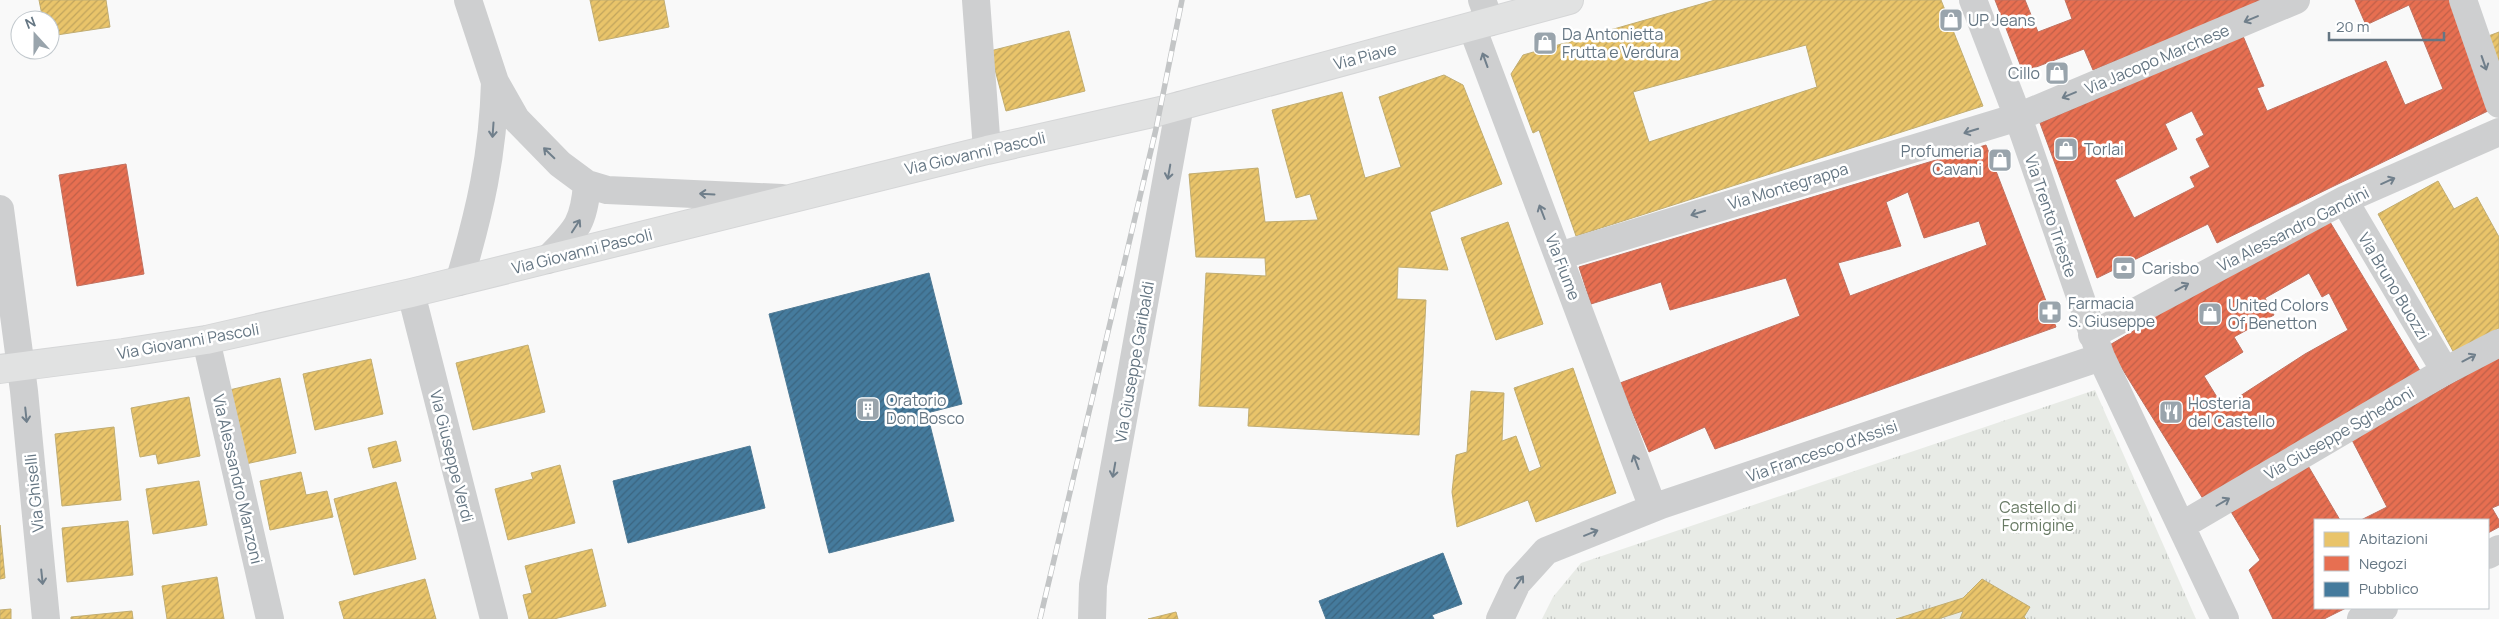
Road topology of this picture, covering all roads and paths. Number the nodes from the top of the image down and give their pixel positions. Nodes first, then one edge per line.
1 (468, 0) edge
2 (976, 0) edge
3 (1569, 0) edge
4 (1973, 0) edge
5 (2296, 0) edge
6 (2463, 0) edge
7 (1482, 17) edge
8 (495, 82) junction
9 (2499, 104) edge
10 (1170, 108) junction
11 (2018, 117) junction
12 (2499, 132) edge
13 (987, 150) junction
14 (586, 184) junction
15 (790, 198) junction
16 (2344, 200) junction
17 (0, 209) edge
18 (1559, 256) junction
19 (547, 260) junction
20 (459, 282) junction
21 (411, 294) junction
22 (206, 340) junction
23 (2499, 343) edge
24 (2096, 346) junction
25 (10, 368) edge
26 (2445, 371) junction
27 (1653, 508) junction
28 (2181, 526) junction
29 (2382, 609) edge
30 (46, 619) edge
31 (270, 619) edge
32 (494, 619) edge
33 (1092, 619) edge
34 (1500, 619) edge
35 (2225, 619) edge
36 (2361, 619) edge

1 - 8 street
2 - 13 street
3 - 7 street, Via Piave
4 - 11 street, Via Trento Trieste
5 -> 11 street, Via Jacopo Marchese
6 -> 9 street
7 - 10 street, Via Piave
18 -> 7 street, Via Fiume
14 -> 8 street
8 -> 20 street
10 - 13 street, Via Giovanni Pascoli
10 -> 33 street, Via Giuseppe Garibaldi
11 -> 18 street, Via Montegrappa
11 - 24 street, Via Trento Trieste
16 -> 12 street, Via Alessandro Gandini
13 - 15 street, Via Giovanni Pascoli
15 -> 14 street
19 -> 14 street
15 - 19 street, Via Giovanni Pascoli
24 -> 16 street, Via Alessandro Gandini
16 - 26 street, Via Bruno Buozzi
17 - 25 street, Via Ghiselli
27 -> 18 street, Via Fiume
19 - 20 street, Via Giovanni Pascoli
20 - 21 street, Via Giovanni Pascoli
21 - 22 street, Via Giovanni Pascoli
21 - 32 street, Via Giuseppe Verdi
22 - 25 street, Via Giovanni Pascoli
22 - 31 street, Via Alessandro Manzoni
26 -> 23 street, Via Giuseppe Sghedoni
24 - 27 street, Via Francesco d'Assisi
24 - 28 street, Via Trento Trieste
25 -> 30 street, Via Ghiselli
28 -> 26 street, Via Giuseppe Sghedoni
34 -> 27 street, Via Francesco d'Assisi
28 - 35 street, Via Trento Trieste
29 - 36 street

